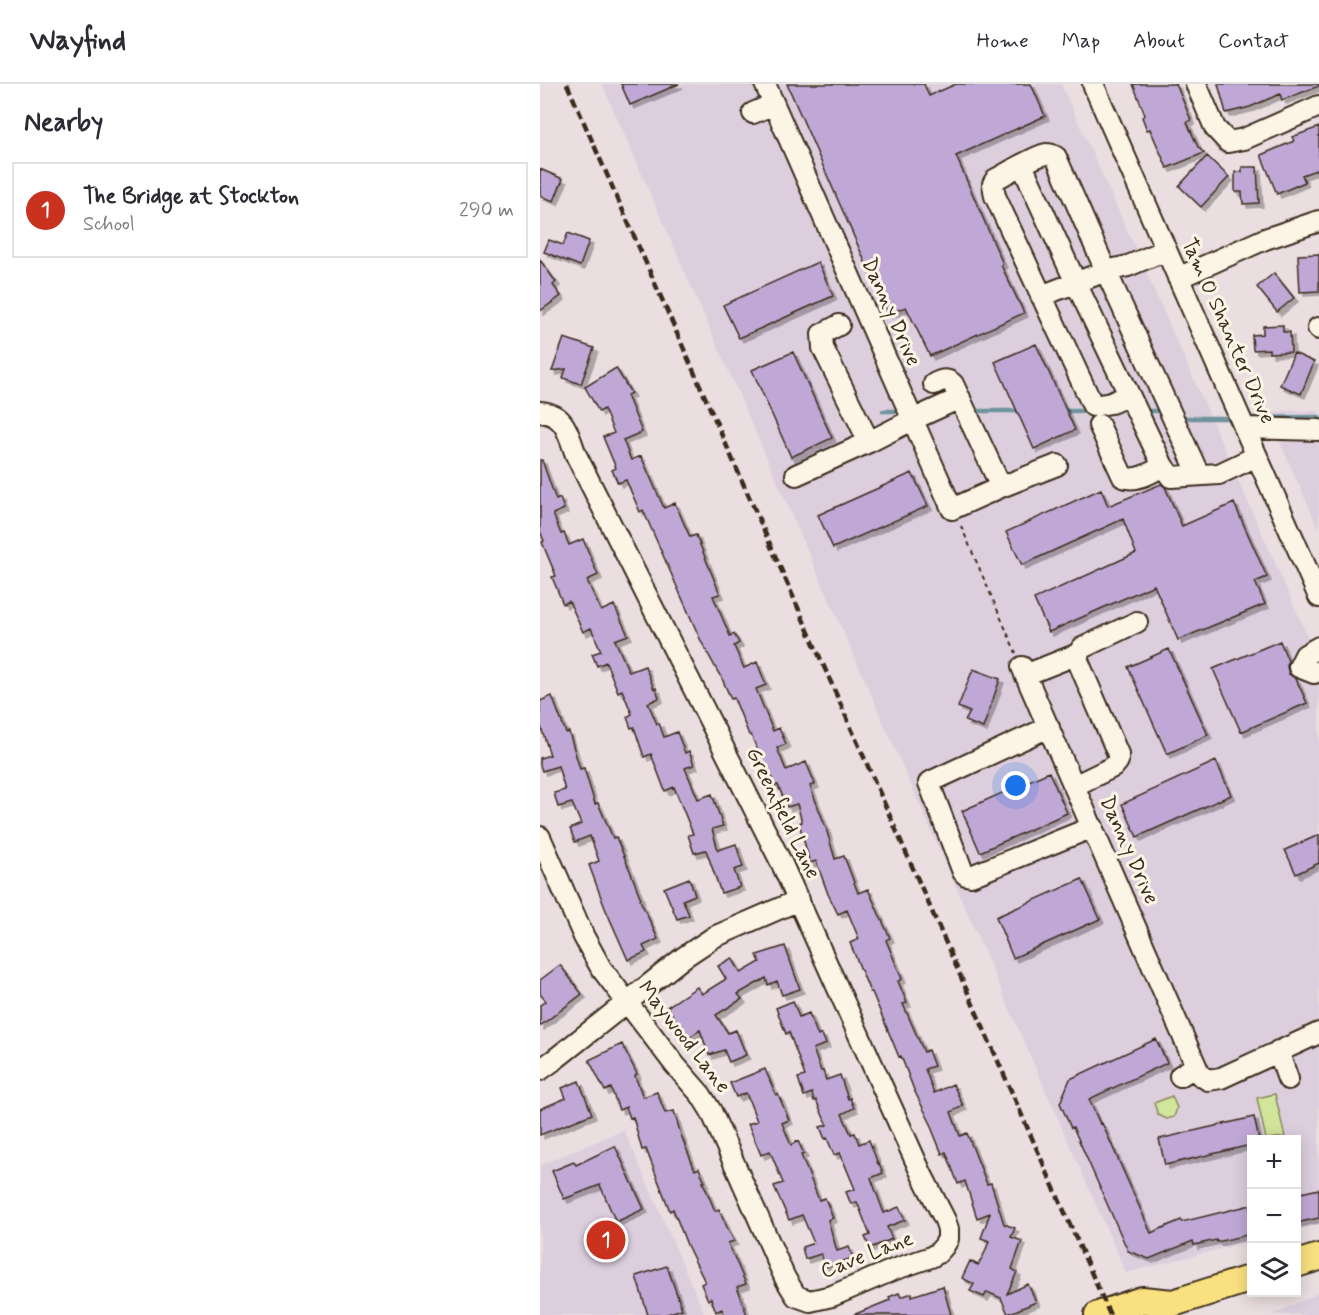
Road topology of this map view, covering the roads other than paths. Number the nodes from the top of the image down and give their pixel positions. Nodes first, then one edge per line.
1 (765, 84) edge
2 (1093, 84) edge
3 (1196, 84) edge
4 (774, 104) junction
5 (1319, 106) edge
6 (753, 113) dead end
7 (1022, 165) junction
8 (1319, 221) edge
9 (1166, 250) junction
10 (1106, 271) junction
11 (1178, 278) junction
12 (1076, 283) junction
13 (1041, 296) junction
14 (839, 325) dead end
15 (934, 384) dead end
16 (1128, 395) junction
17 (960, 398) junction
18 (544, 412) edge
19 (912, 420) junction
20 (1099, 425) dead end
21 (1244, 428) junction
22 (1319, 430) edge
23 (869, 442) junction
24 (1257, 456) junction
25 (1057, 465) dead end
26 (1163, 466) junction
27 (796, 475) dead end
28 (1199, 475) junction
29 (1001, 487) junction
30 (1319, 597) edge
31 (1137, 622) dead end
32 (1319, 647) edge
33 (1078, 654) junction
34 (1319, 671) edge
35 (1049, 727) junction
36 (1074, 786) junction
37 (1093, 827) junction
38 (540, 837) edge
39 (799, 900) junction
40 (626, 1003) junction
41 (1319, 1033) edge
42 (1278, 1051) junction
43 (540, 1070) edge
44 (1288, 1079) dead end
45 (944, 1246) joint
46 (1319, 1257) edge
47 (1301, 1262) edge
48 (1247, 1279) edge
49 (803, 1299) joint
50 (1166, 1309) edge
51 (1098, 1315) edge

1 - 4 street, Danny Drive
2 - 9 street, Tam O Shanter Drive
3 - 5 street
4 - 6 street
4 - 19 street, Danny Drive
7 - 10 street
7 - 12 street
7 - 13 street
8 - 11 street
9 - 10 street
9 - 11 street, Tam O Shanter Drive
10 - 12 street
10 - 28 street
11 - 21 street, Tam O Shanter Drive
12 - 13 street
12 - 16 street
13 - 16 street
14 - 23 street
15 - 17 street
16 - 26 street
17 - 19 street
17 - 29 street
18 - 39 street, Greenfield Lane
19 - 23 street
19 - 29 street, Danny Drive
20 - 26 street
21 - 22 street
21 - 24 street, Tam O Shanter Drive
23 - 27 street
24 - 28 street
24 - 30 street, Tam O Shanter Drive
25 - 29 street
26 - 28 street
31 - 33 street
32 - 34 street
33 - 35 street, Danny Drive
33 - 36 street
35 - 36 street, Danny Drive
35 - 37 street
36 - 37 street, Danny Drive
37 - 42 street, Danny Drive
38 - 40 street, Maywood Lane
39 - 40 street
39 - 45 street, Greenfield Lane
40 - 43 street
40 - 49 street, Maywood Lane
41 - 42 street, Danny Drive
42 - 44 street
45 - 49 street, Cave Lane
46 - 47 main road
48 - 50 main road
50 - 51 main road

